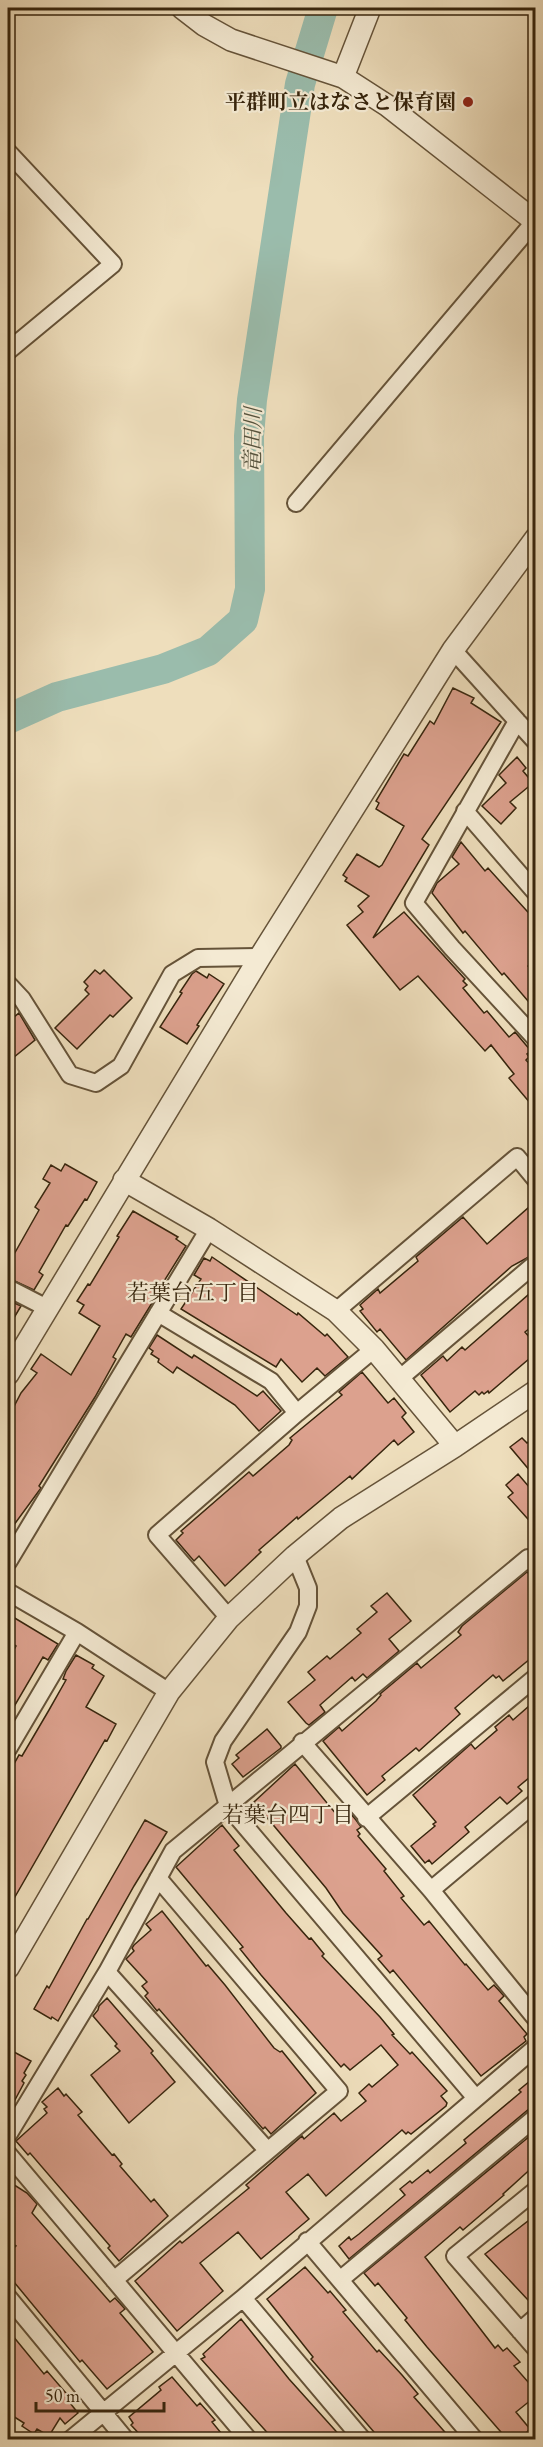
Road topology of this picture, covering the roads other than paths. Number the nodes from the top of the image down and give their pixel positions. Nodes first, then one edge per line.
1 (182, 8) edge
2 (370, 8) edge
3 (336, 74) junction
4 (8, 152) edge
5 (535, 222) edge
6 (8, 351) edge
7 (296, 503) dead end
8 (536, 538) edge
9 (453, 650) junction
10 (517, 721) junction
11 (536, 742) edge
12 (465, 811) junction
13 (536, 893) edge
14 (260, 957) junction
15 (8, 984) edge
16 (536, 1040) edge
17 (124, 1180) junction
18 (536, 1180) edge
19 (209, 1229) junction
20 (536, 1263) edge
21 (8, 1288) edge
22 (47, 1308) junction
23 (336, 1311) junction
24 (158, 1313) junction
25 (374, 1349) junction
26 (8, 1374) edge
27 (399, 1379) junction
28 (536, 1392) edge
29 (297, 1413) junction
30 (455, 1446) junction
31 (295, 1556) junction
32 (8, 1562) edge
33 (536, 1566) edge
34 (8, 1592) edge
35 (229, 1618) junction
36 (77, 1632) junction
37 (536, 1677) edge
38 (169, 1692) junction
39 (302, 1743) junction
40 (8, 1749) edge
41 (536, 1803) edge
42 (228, 1806) junction
43 (366, 1818) junction
44 (158, 1878) junction
45 (430, 1890) junction
46 (8, 1968) edge
47 (107, 1972) junction
48 (536, 2019) edge
49 (536, 2047) edge
50 (475, 2097) junction
51 (536, 2116) edge
52 (8, 2135) edge
53 (267, 2150) junction
54 (8, 2154) edge
55 (536, 2190) edge
56 (307, 2241) junction
57 (341, 2279) junction
58 (114, 2280) junction
59 (8, 2297) edge
60 (243, 2298) junction
61 (536, 2317) edge
62 (520, 2331) junction
63 (536, 2349) edge
64 (176, 2354) junction
65 (104, 2413) junction
66 (70, 2439) edge
67 (126, 2439) edge
68 (249, 2439) edge
69 (363, 2439) edge
70 (475, 2439) edge

1 - 3 street
2 - 3 street
3 - 5 street
4 - 6 street
5 - 7 street
8 - 9 street
9 - 10 street
9 - 14 street
10 - 11 street
10 - 12 street
12 - 13 street
12 - 16 street
14 - 15 street
14 - 17 street
17 - 19 street
17 - 22 street
18 - 23 street
19 - 23 street
19 - 24 street
20 - 27 street
21 - 22 street
22 - 26 street
23 - 25 street
24 - 29 street
24 - 32 street
25 - 27 street
25 - 29 street
27 - 30 street
28 - 30 street
29 - 35 street
30 - 31 street
31 - 35 street
31 - 42 street
33 - 39 street
34 - 36 street
35 - 38 street
36 - 38 street
36 - 40 street
37 - 43 street
38 - 46 street
39 - 42 street
39 - 43 street
41 - 45 street
42 - 44 street
42 - 50 street
43 - 45 street
44 - 47 street
44 - 53 street
45 - 48 street
47 - 52 street
47 - 53 street
49 - 50 street
50 - 56 street
51 - 57 street
53 - 58 street
54 - 58 street
55 - 62 street
56 - 57 street
56 - 60 street
57 - 70 street
58 - 64 street
59 - 65 street
60 - 64 street
60 - 69 street
61 - 62 street
62 - 63 street
64 - 65 street
64 - 68 street
65 - 66 street
65 - 67 street

